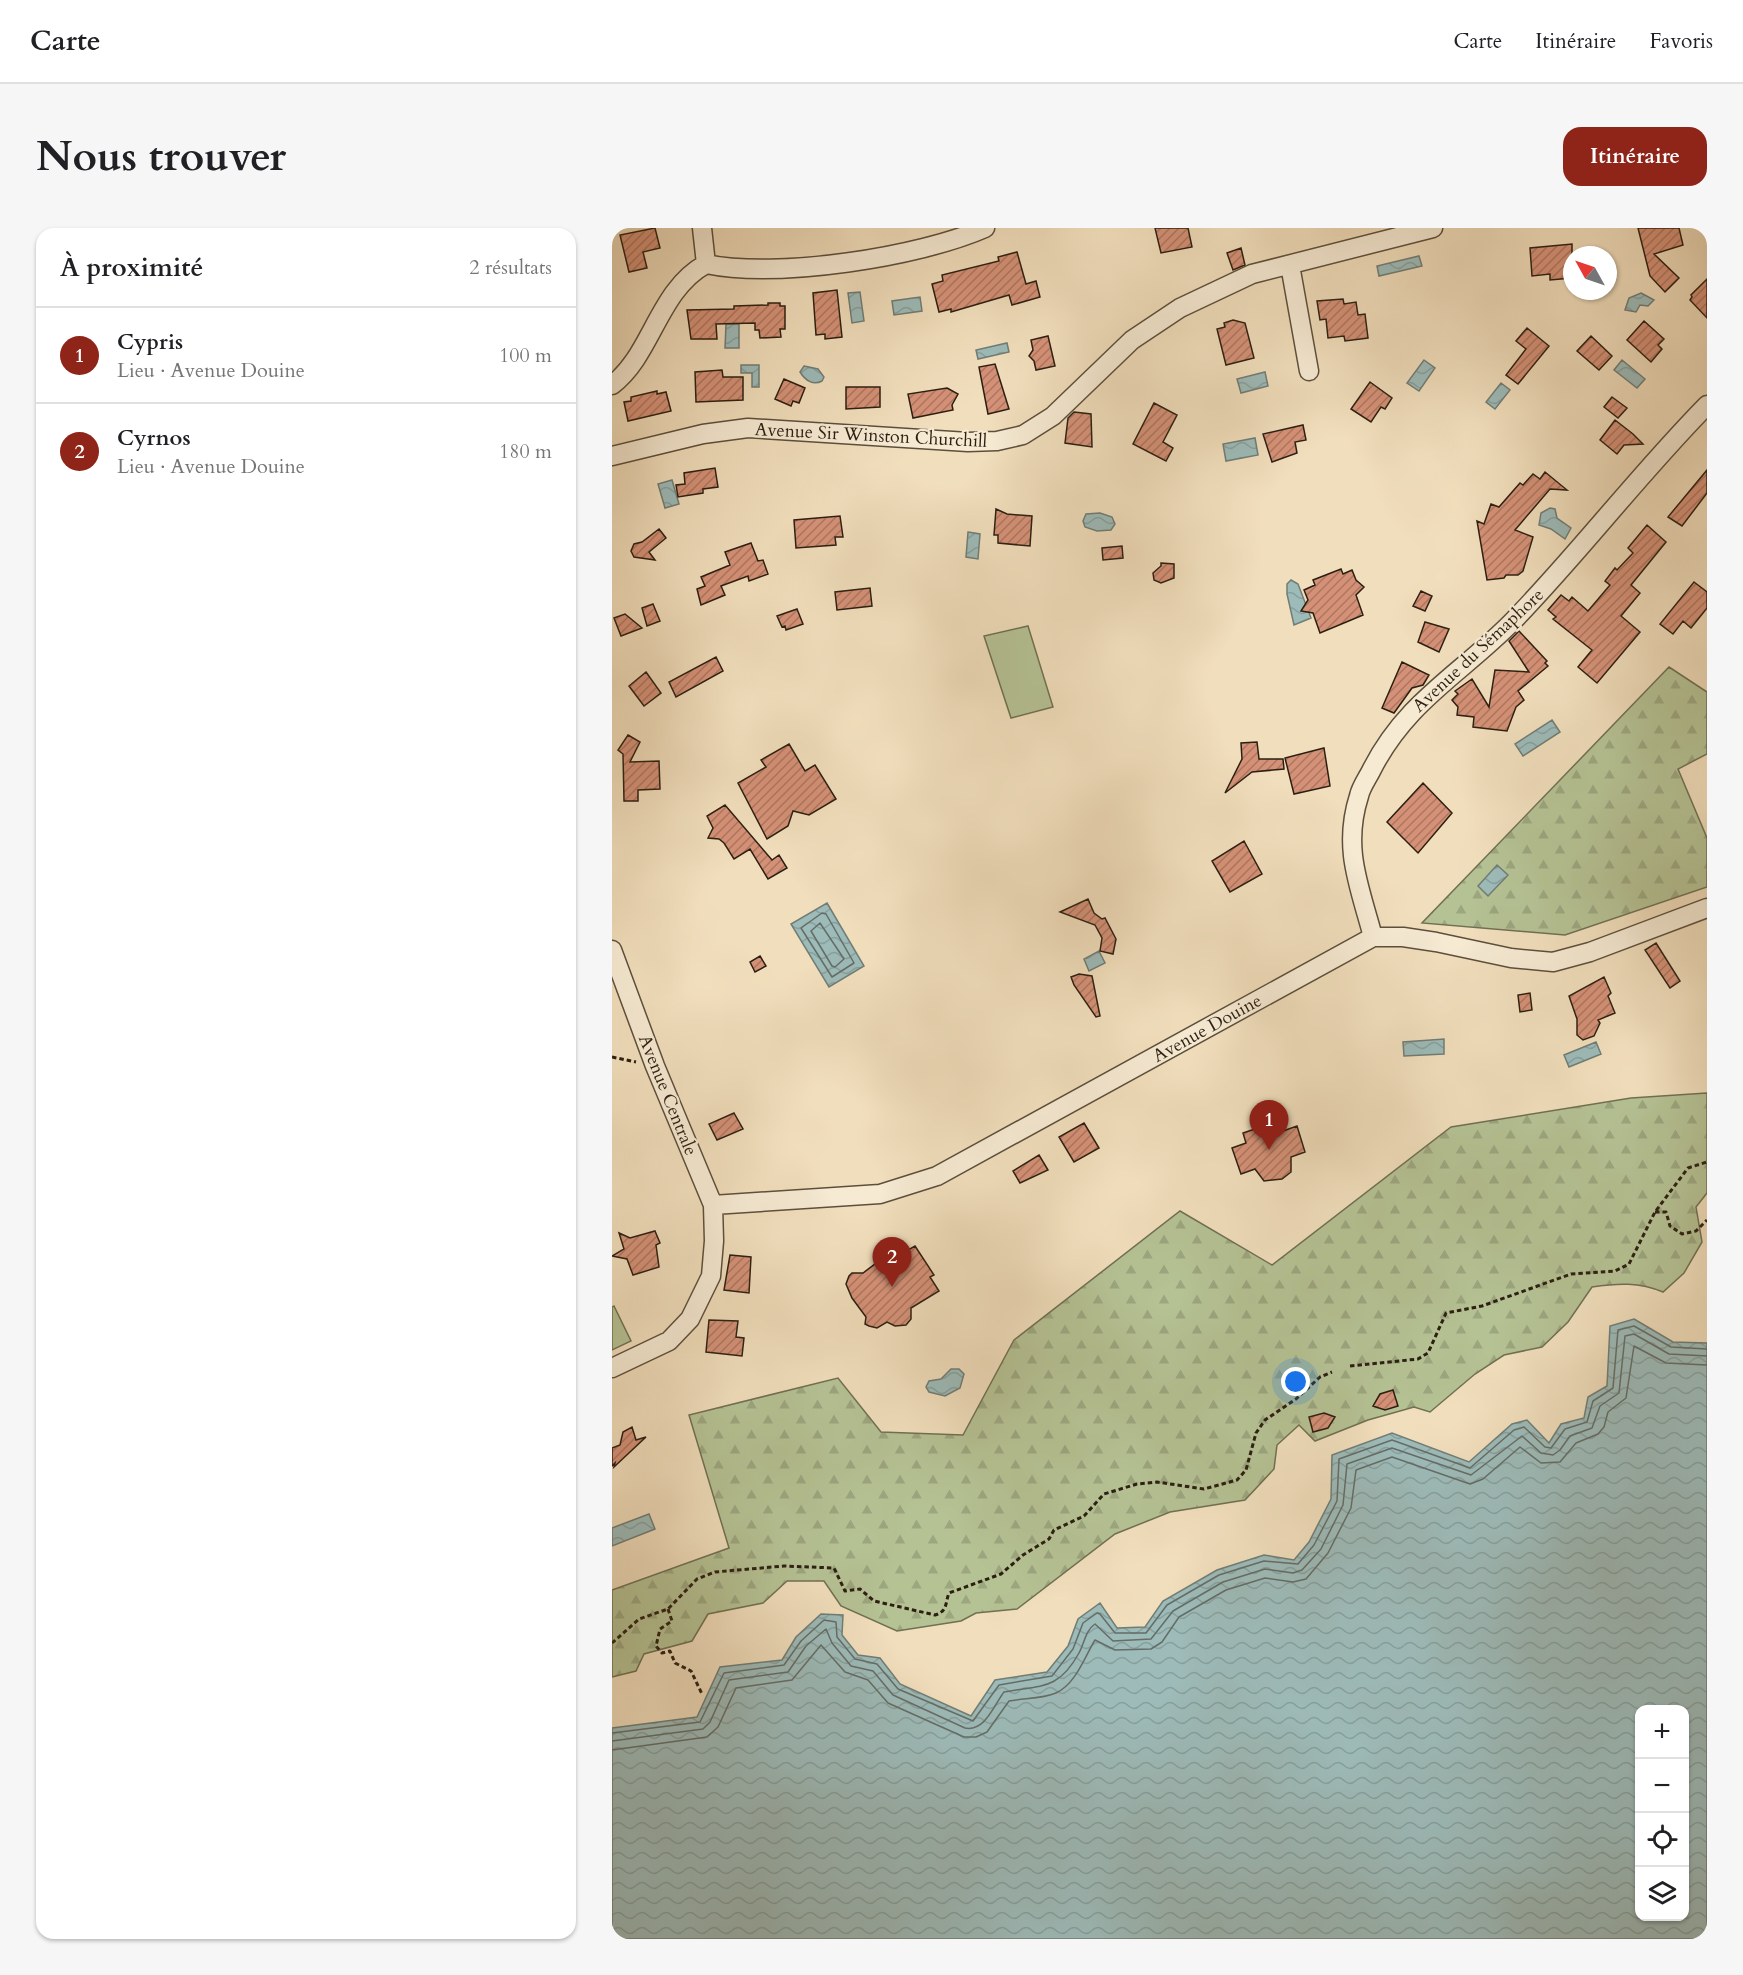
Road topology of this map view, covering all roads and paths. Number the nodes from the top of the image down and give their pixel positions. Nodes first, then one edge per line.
1 (702, 228) edge
2 (985, 228) edge
3 (1433, 228) edge
4 (706, 264) junction
5 (1290, 265) junction
6 (1309, 371) dead end
7 (612, 386) edge
8 (1707, 405) edge
9 (612, 456) edge
10 (1707, 908) edge
11 (1372, 937) junction
12 (612, 951) edge
13 (612, 1057) edge
14 (655, 1066) junction
15 (1707, 1162) edge
16 (713, 1206) junction
17 (1655, 1212) junction
18 (1707, 1220) edge
19 (1350, 1366) dead end
20 (612, 1368) edge
21 (1332, 1372) dead end
22 (668, 1609) junction
23 (612, 1642) edge
24 (702, 1694) dead end

1 - 4 street
2 - 4 street
3 - 5 street, Avenue Sir Winston Churchill
4 - 7 street
5 - 6 street
5 - 9 street, Avenue Sir Winston Churchill
8 - 11 street, Avenue du Sémaphore
10 - 11 street, Avenue Douine
11 - 16 street, Avenue Douine
12 - 14 street, Avenue Centrale
13 - 14 path
14 - 16 street, Avenue Centrale
15 - 17 path
16 - 20 street
17 - 18 path
17 - 19 path
21 - 22 path
22 - 23 path
22 - 24 path

